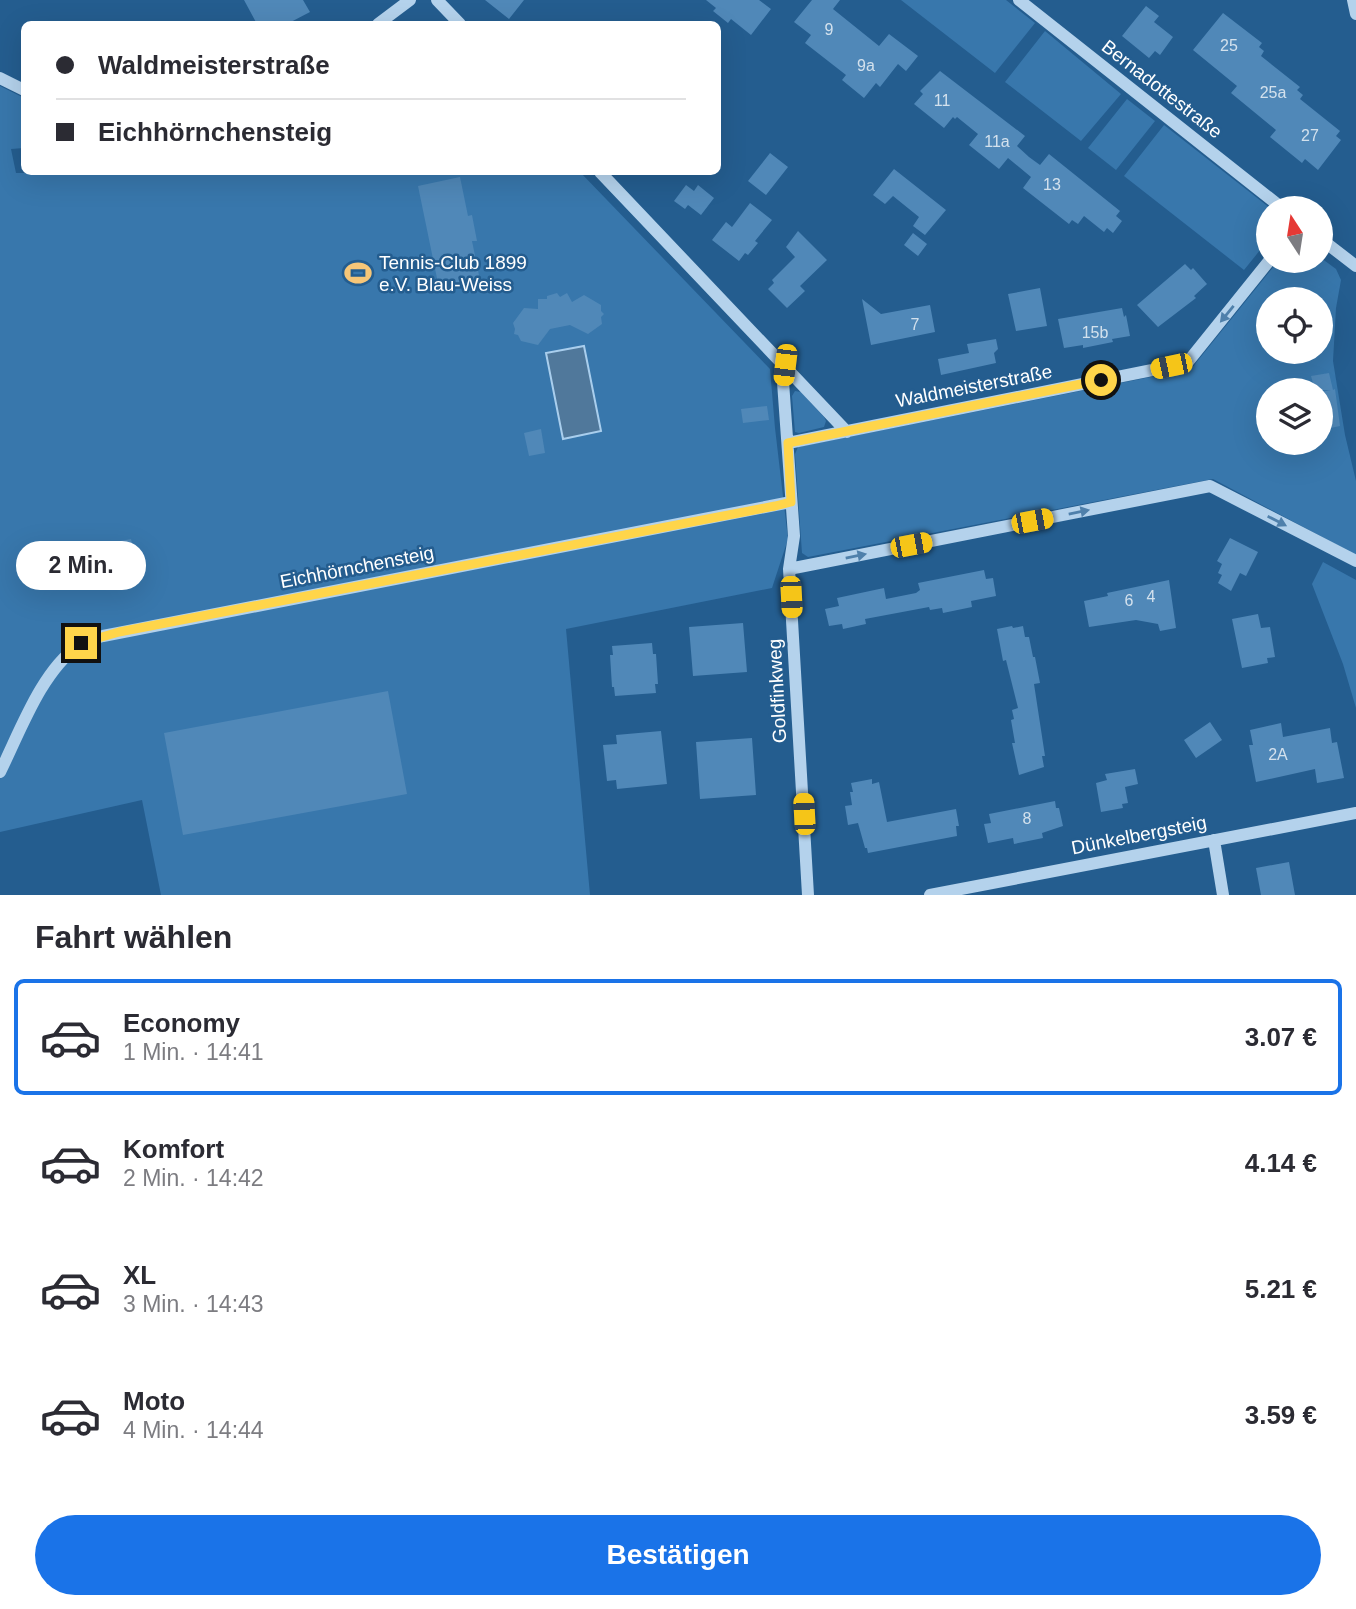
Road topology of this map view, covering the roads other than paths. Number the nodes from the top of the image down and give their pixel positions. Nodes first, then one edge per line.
1 (410, 0) edge
2 (437, 0) edge
3 (1019, 0) edge
4 (1353, 0) edge
5 (1356, 13) edge
6 (382, 21) edge
7 (457, 21) edge
8 (0, 78) edge
9 (21, 88) edge
10 (603, 175) edge
11 (1267, 196) edge
12 (1334, 249) edge
13 (1356, 266) edge
14 (1259, 273) edge
15 (785, 365) junction
16 (847, 432) junction
17 (788, 443) junction
18 (791, 502) junction
19 (1356, 561) edge
20 (789, 569) junction
21 (0, 772) edge
22 (1356, 813) edge
23 (1214, 840) junction
24 (808, 895) edge
25 (930, 895) edge
26 (1223, 895) edge

1 - 6 street
2 - 7 street
3 - 11 street, Bernadottestraße
4 - 5 street
8 - 9 street
10 - 15 street
12 - 13 street
14 -> 16 street, Waldmeisterstraße
15 - 16 street
15 - 17 street
16 - 17 street, Waldmeisterstraße
17 - 18 street, Goldfinkweg
18 - 20 street, Goldfinkweg
18 - 21 street, Eichhörnchensteig
20 -> 19 street
20 - 24 street, Goldfinkweg
22 - 23 street, Dünkelbergsteig
23 - 25 street, Dünkelbergsteig
23 - 26 street

